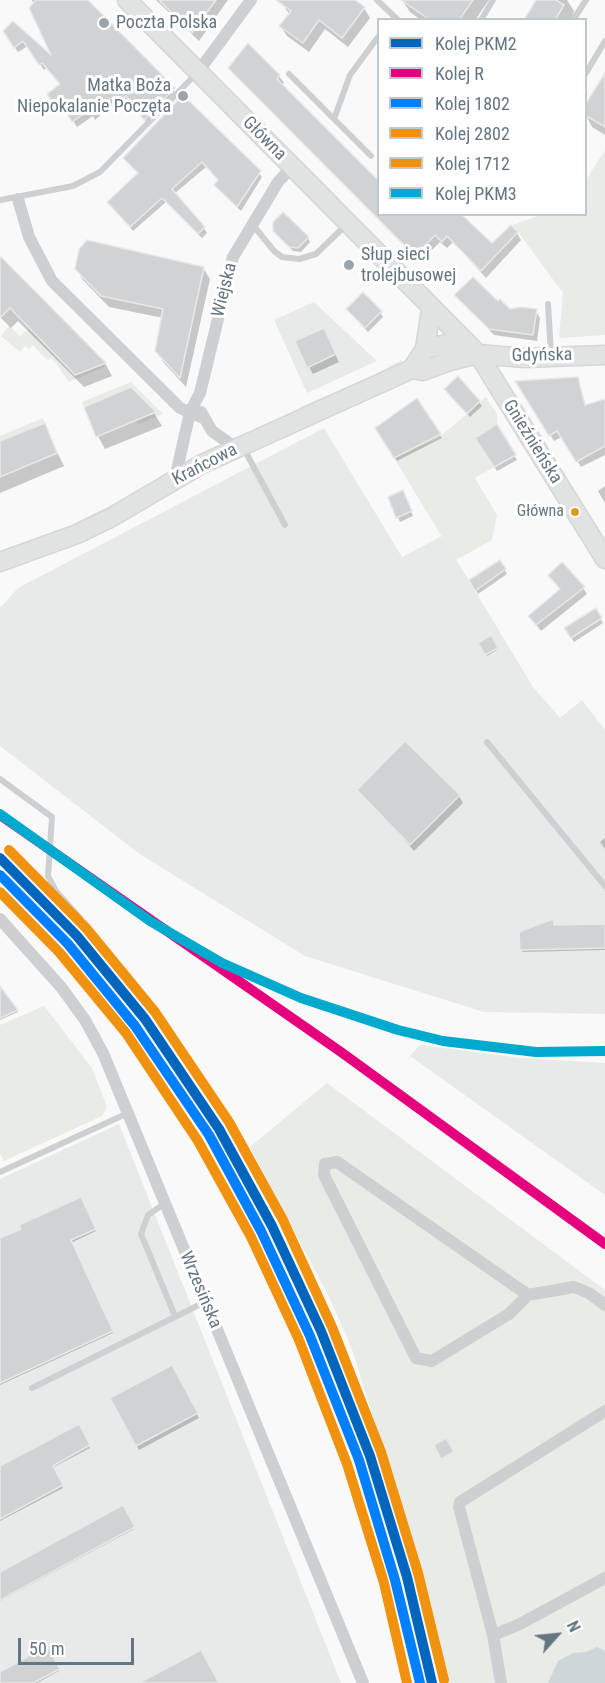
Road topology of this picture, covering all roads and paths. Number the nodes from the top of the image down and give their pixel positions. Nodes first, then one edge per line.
1 (127, 0) edge
2 (251, 0) edge
3 (377, 0) edge
4 (493, 0) edge
5 (585, 0) edge
6 (393, 18) edge
7 (482, 18) edge
8 (574, 18) edge
9 (377, 38) edge
10 (605, 41) edge
11 (587, 70) edge
12 (198, 72) junction
13 (289, 74) dead end
14 (334, 119) junction
15 (371, 156) dead end
16 (292, 167) junction
17 (18, 199) junction
18 (0, 200) edge
19 (253, 224) junction
20 (348, 224) junction
21 (548, 304) dead end
22 (431, 309) junction
23 (425, 349) junction
24 (478, 354) junction
25 (605, 355) edge
26 (551, 357) junction
27 (412, 369) junction
28 (200, 393) junction
29 (190, 412) junction
30 (203, 418) junction
31 (239, 447) junction
32 (175, 479) junction
33 (285, 525) dead end
34 (605, 559) edge
35 (0, 562) edge
36 (488, 742) dead end
37 (0, 779) edge
38 (605, 886) edge
39 (80, 918) dead end
40 (0, 919) edge
41 (128, 1113) junction
42 (0, 1172) edge
43 (164, 1203) junction
44 (528, 1294) junction
45 (205, 1302) junction
46 (605, 1305) edge
47 (175, 1316) junction
48 (33, 1388) dead end
49 (605, 1412) edge
50 (605, 1578) edge
51 (493, 1635) junction
52 (363, 1683) edge
53 (501, 1683) edge

1 - 12 street, Główna
2 - 12 street
3 - 6 lane
4 - 7 lane
5 - 8 lane
9 - 14 lane
10 - 11 lane
12 - 16 street, Główna
12 - 17 lane
13 - 14 lane
14 - 15 lane
16 - 19 street, Wiejska
16 - 20 street, Główna
17 - 18 lane
17 - 29 street
19 - 20 lane
19 - 28 street, Wiejska
20 - 22 street, Główna
21 - 26 lane
22 - 23 street
22 - 24 street, Główna
23 - 24 street
23 - 27 street
24 - 26 street, Gdyńska
24 - 27 street, Krańcowa
24 - 34 street, Gnieźnieńska
25 - 26 street, Gdyńska
27 - 31 street, Krańcowa
28 - 29 street, Wiejska
28 - 30 street, Wiejska
29 - 30 street
29 - 32 street, Wiejska
30 - 31 street
31 - 32 street, Krańcowa
31 - 33 lane
32 - 35 street, Krańcowa
36 - 38 lane
37 - 39 lane
40 - 41 street, Wrzesińska
41 - 42 lane
41 - 43 street, Wrzesińska
43 - 45 street, Wrzesińska
43 - 47 lane
44 - 44 street
44 - 46 street
45 - 47 lane
45 - 52 street, Wrzesińska
47 - 48 lane
49 - 51 street
50 - 51 street
51 - 53 street

